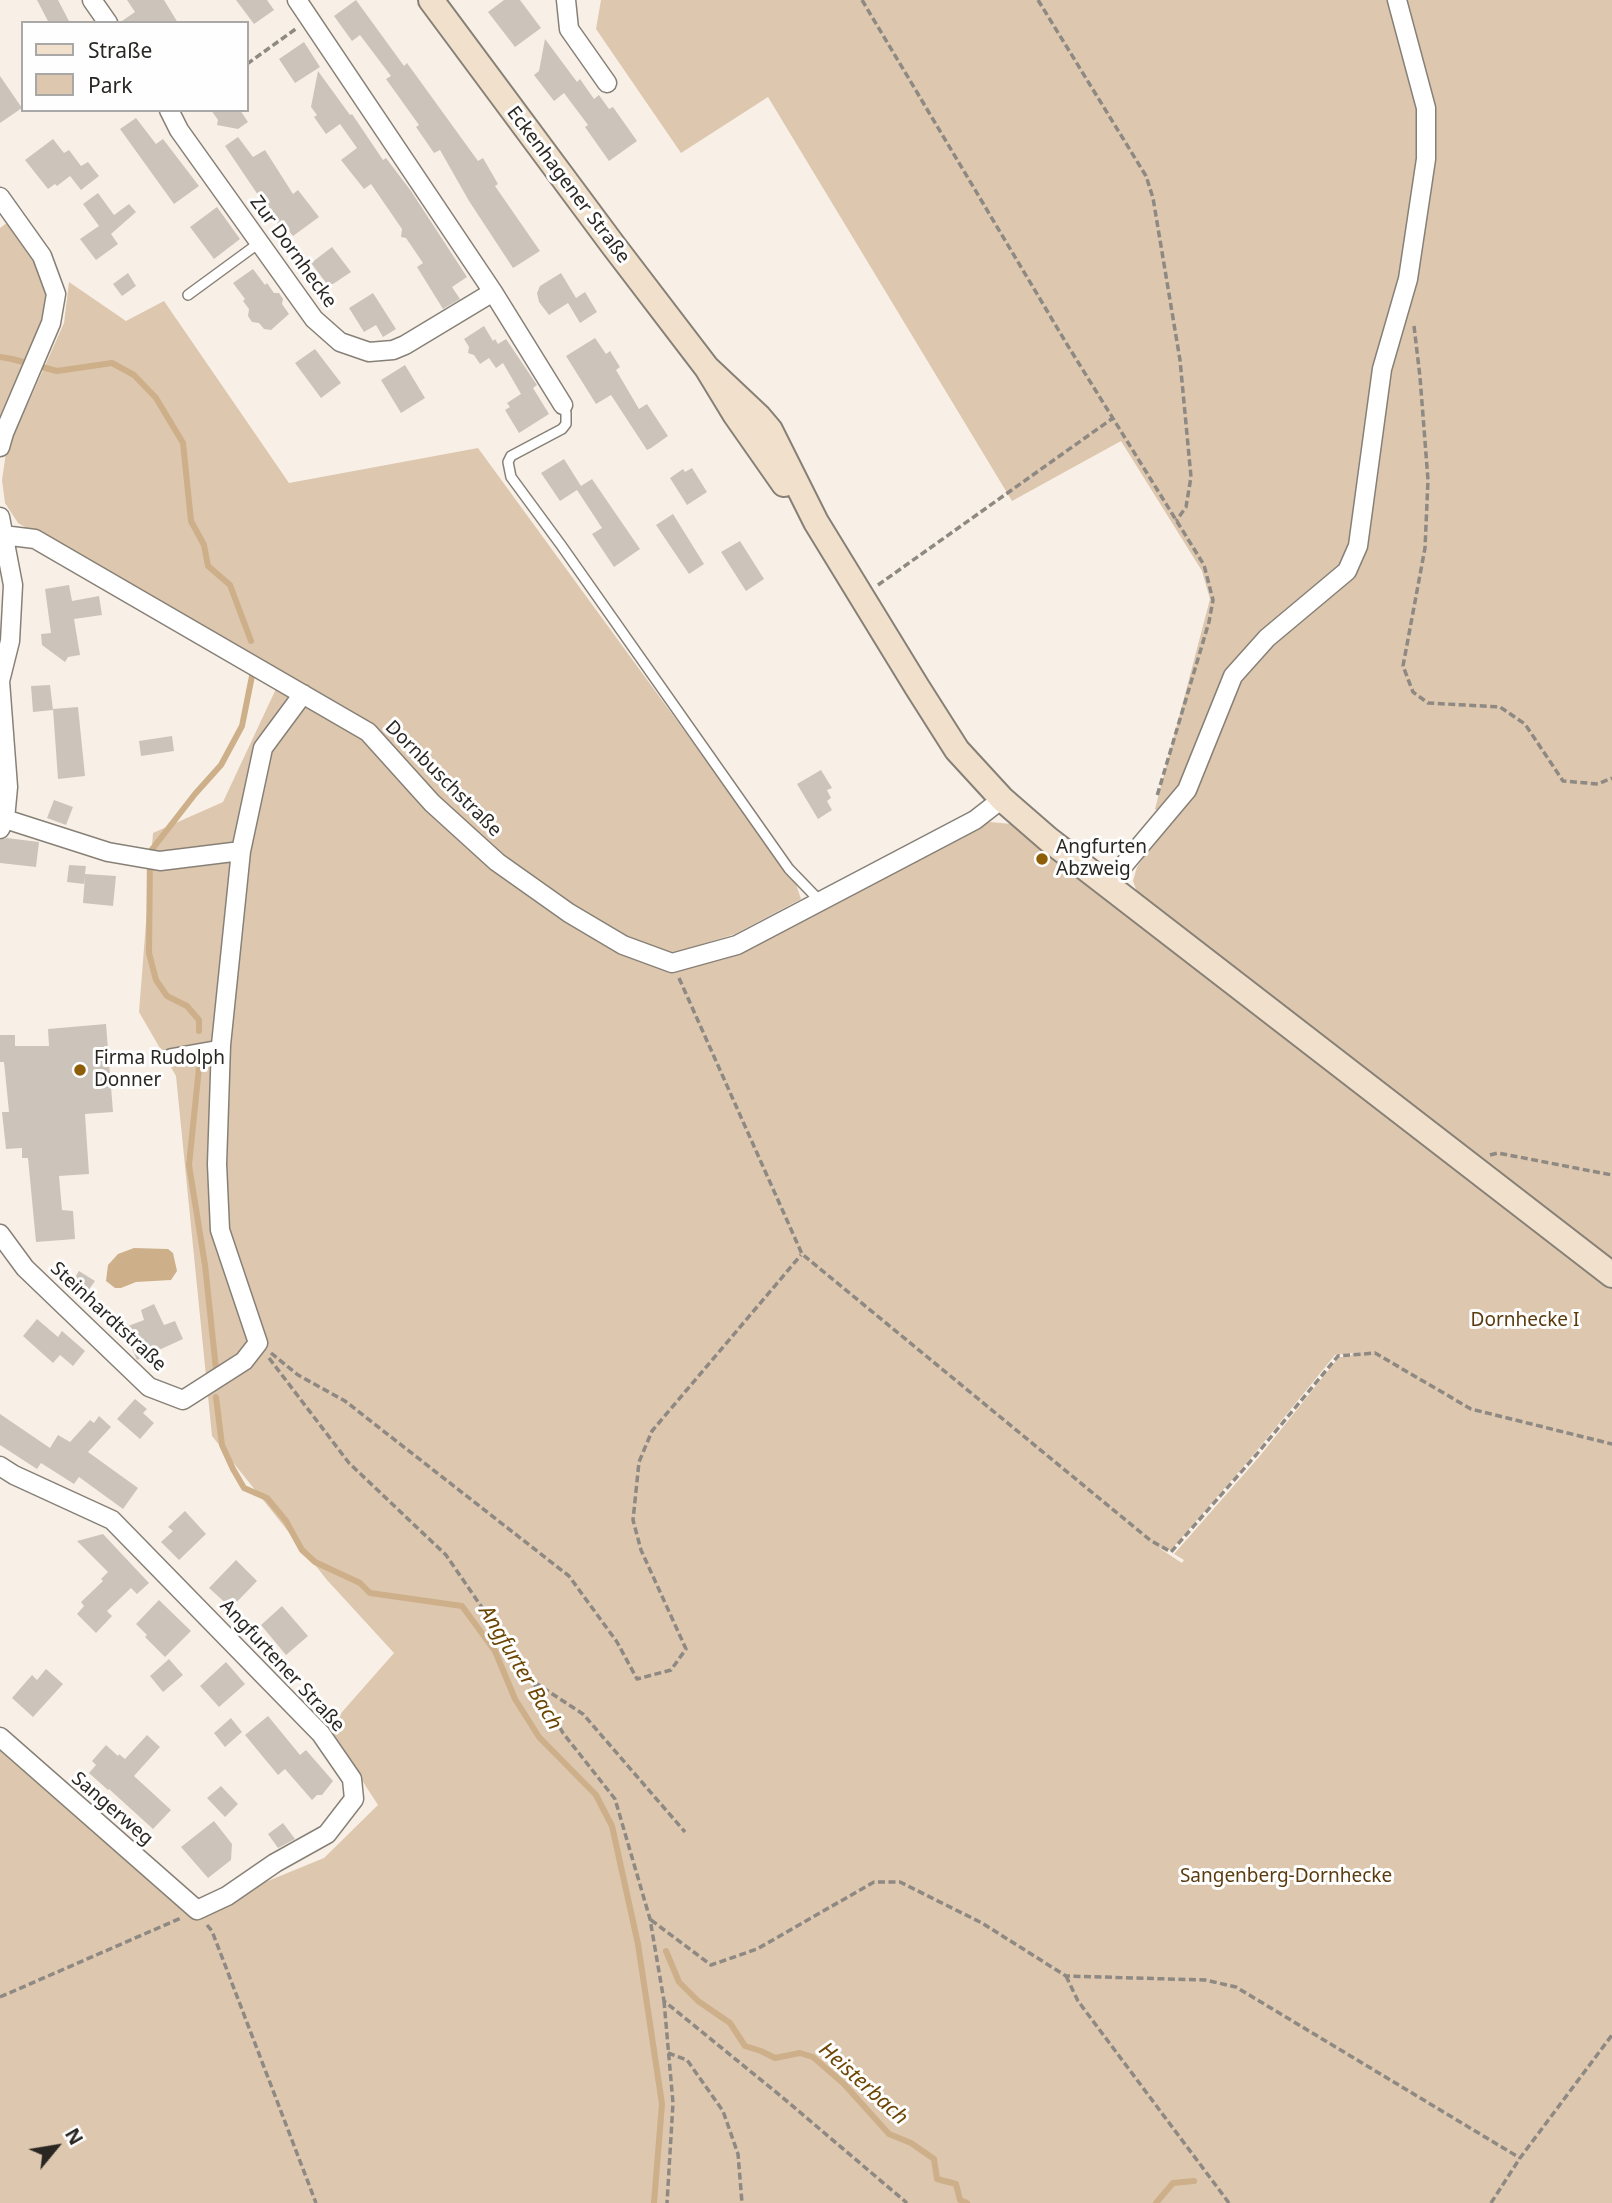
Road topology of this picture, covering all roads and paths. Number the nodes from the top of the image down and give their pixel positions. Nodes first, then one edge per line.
1 (92, 0) edge
2 (298, 0) edge
3 (431, 0) edge
4 (566, 0) edge
5 (862, 0) edge
6 (1038, 0) edge
7 (1397, 0) edge
8 (107, 21) edge
9 (282, 39) dead end
10 (248, 63) edge
11 (607, 83) dead end
12 (170, 112) edge
13 (0, 197) edge
14 (259, 243) junction
15 (493, 292) junction
16 (188, 295) dead end
17 (1413, 316) dead end
18 (563, 405) joint
19 (1113, 418) junction
20 (0, 447) edge
21 (1176, 521) junction
22 (1, 526) edge
23 (862, 596) junction
24 (0, 681) edge
25 (303, 694) junction
26 (1612, 778) edge
27 (1002, 799) junction
28 (1155, 803) dead end
29 (2, 824) edge
30 (242, 851) junction
31 (1107, 885) junction
32 (819, 900) junction
33 (672, 963) junction
34 (221, 1045) junction
35 (170, 1054) dead end
36 (1464, 1161) junction
37 (1612, 1175) edge
38 (0, 1234) edge
39 (802, 1254) junction
40 (1612, 1275) edge
41 (258, 1343) junction
42 (1612, 1444) edge
43 (0, 1466) edge
44 (533, 1682) junction
45 (0, 1737) edge
46 (685, 1832) dead end
47 (197, 1910) junction
48 (650, 1919) junction
49 (1066, 1976) junction
50 (0, 1997) edge
51 (664, 2001) junction
52 (1612, 2035) edge
53 (668, 2053) junction
54 (1520, 2158) junction
55 (316, 2203) edge
56 (667, 2203) edge
57 (742, 2203) edge
58 (907, 2203) edge
59 (1229, 2203) edge
60 (1491, 2203) edge

1 - 8 street
2 - 15 street
3 - 23 main road, Eckenhagener Straße
4 - 11 street
5 - 19 path
6 - 21 path
7 - 31 street
9 - 10 path
12 - 14 street, Zur Dornhecke
13 - 20 street
14 - 15 street, Zur Dornhecke
14 - 16 lane
15 - 18 street
17 - 26 path
18 - 32 lane
19 - 21 path
19 - 23 path
21 - 28 path
22 - 24 street
22 - 25 street, Dornbuschstraße
23 - 27 main road, Eckenhagener Straße
24 - 29 street
25 - 30 street
25 - 33 street, Dornbuschstraße
27 - 31 main road, Eckenhagener Straße
27 - 32 street
29 - 30 street
30 - 34 street
31 - 36 main road, Eckenhagener Straße
32 - 33 street
33 - 39 path
34 - 35 lane
34 - 41 street
36 - 37 path
36 - 40 main road, Eckenhagener Straße
38 - 41 street, Steinhardtstraße
39 - 41 path
39 - 42 path
41 - 44 path
43 - 47 street, Angfurtener Straße
44 - 46 path
44 - 48 path
45 - 47 street, Sangerweg
47 - 50 path
47 - 55 path
48 - 49 path
48 - 51 path
49 - 54 path
49 - 59 path
51 - 53 path
51 - 58 path
52 - 54 path
53 - 56 path
53 - 57 path
54 - 60 path

